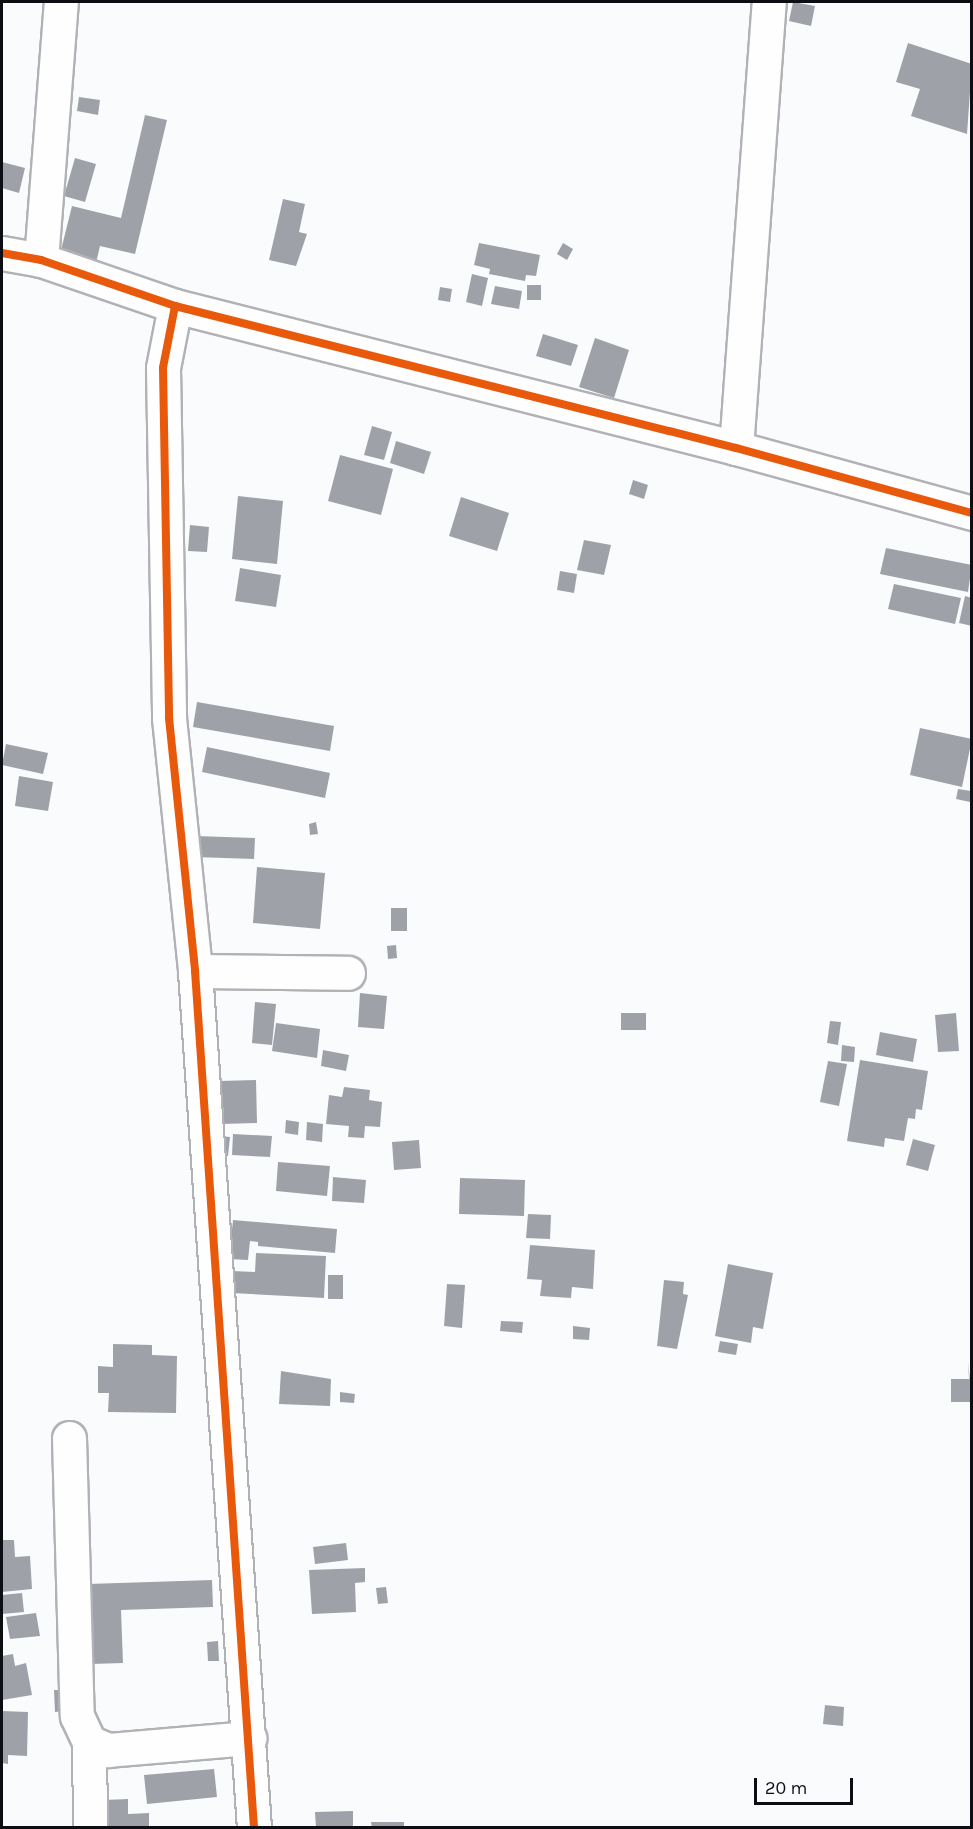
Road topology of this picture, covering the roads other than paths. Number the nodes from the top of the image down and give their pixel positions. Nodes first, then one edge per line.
1 (61, 2) edge
2 (769, 2) edge
3 (2, 253) edge
4 (41, 260) junction
5 (175, 306) junction
6 (736, 448) junction
7 (972, 513) edge
8 (195, 971) junction
9 (348, 973) dead end
10 (69, 1438) dead end
11 (249, 1738) junction
12 (89, 1742) junction
13 (90, 1827) edge
14 (254, 1827) edge

1 - 4 street
2 - 6 street
3 - 4 street
4 - 5 street
5 - 6 street
5 - 8 street
6 - 7 street
8 - 9 street
8 - 11 street
10 - 12 street
11 - 12 street
11 - 14 street
12 - 13 street

